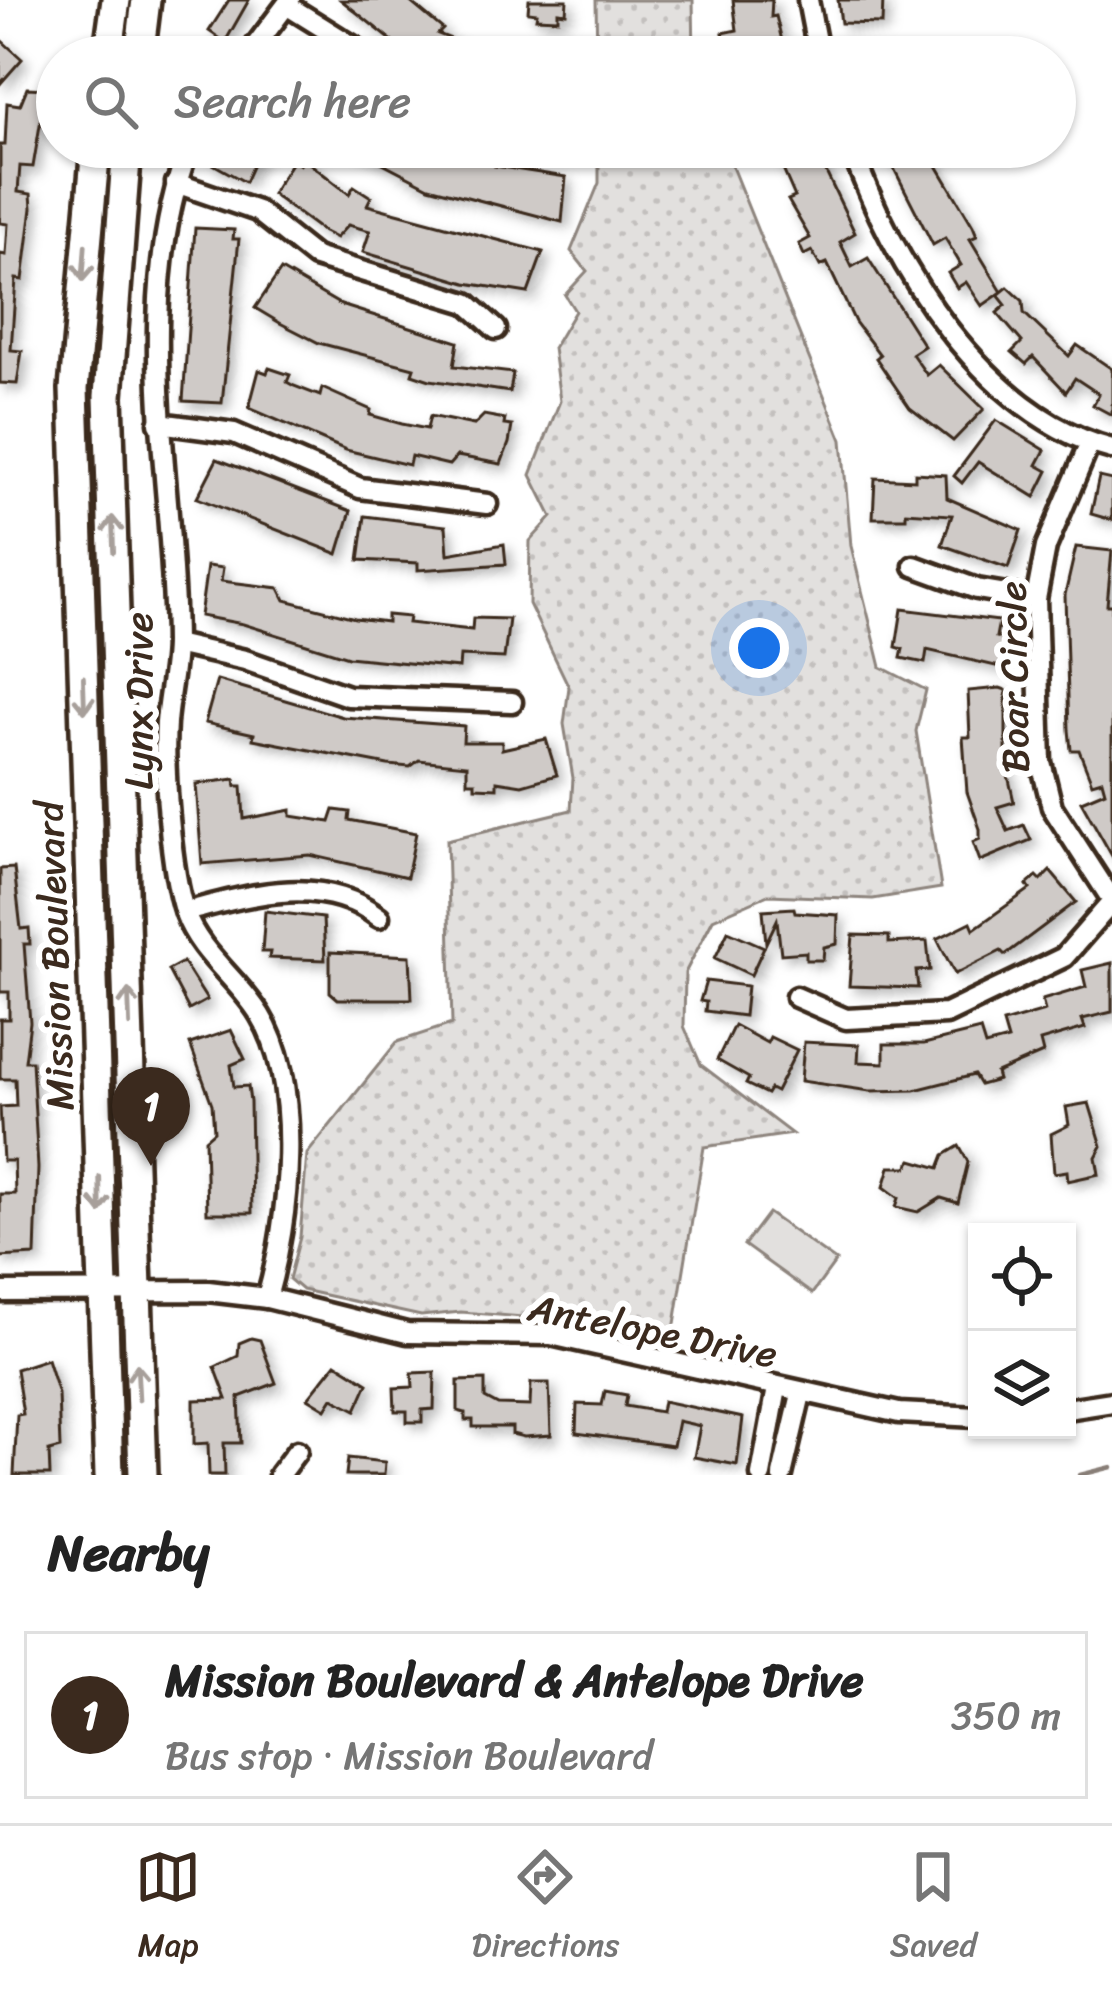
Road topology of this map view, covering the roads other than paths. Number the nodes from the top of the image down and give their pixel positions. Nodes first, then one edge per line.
1 (116, 0) edge
2 (146, 0) edge
3 (808, 0) edge
4 (289, 3) edge
5 (111, 36) edge
6 (142, 36) edge
7 (263, 36) edge
8 (338, 36) edge
9 (815, 36) edge
10 (94, 168) edge
11 (125, 168) edge
12 (181, 168) edge
13 (858, 168) edge
14 (176, 182) junction
15 (496, 329) dead end
16 (159, 422) junction
17 (1090, 443) junction
18 (1112, 449) edge
19 (488, 504) dead end
20 (914, 566) dead end
21 (1036, 599) junction
22 (175, 644) junction
23 (512, 701) dead end
24 (1112, 901) edge
25 (184, 912) junction
26 (380, 917) dead end
27 (796, 997) dead end
28 (134, 1290) junction
29 (103, 1291) junction
30 (0, 1292) edge
31 (267, 1298) junction
32 (778, 1388) junction
33 (801, 1394) junction
34 (1112, 1402) edge
35 (1076, 1408) edge
36 (968, 1417) edge
37 (298, 1451) dead end
38 (109, 1475) edge
39 (143, 1475) edge
40 (279, 1475) edge
41 (761, 1475) edge
42 (782, 1475) edge

1 - 5 main road
2 - 6 main road
3 - 9 street
4 - 7 street
4 - 8 street
10 -> 29 main road, Mission Boulevard
28 -> 11 main road, Mission Boulevard
12 - 14 street, Lynx Drive
13 - 17 street
14 - 15 street
14 - 16 street, Lynx Drive
16 - 19 street
16 - 22 street, Lynx Drive
17 - 18 street
17 - 21 street, Boar Circle
20 - 21 street
21 - 24 street, Boar Circle
22 - 23 street
22 - 25 street, Lynx Drive
24 - 27 street
25 - 26 street
25 - 31 street, Lynx Drive
28 - 29 street, Antelope Drive
28 - 31 street, Antelope Drive
39 -> 28 main road, Mission Boulevard
29 - 30 street, Antelope Drive
29 - 38 main road, Mission Boulevard
31 - 32 street, Antelope Drive
32 - 33 street, Antelope Drive
32 - 41 street
33 - 36 street, Antelope Drive
33 - 42 street
34 - 35 street
37 - 40 street

